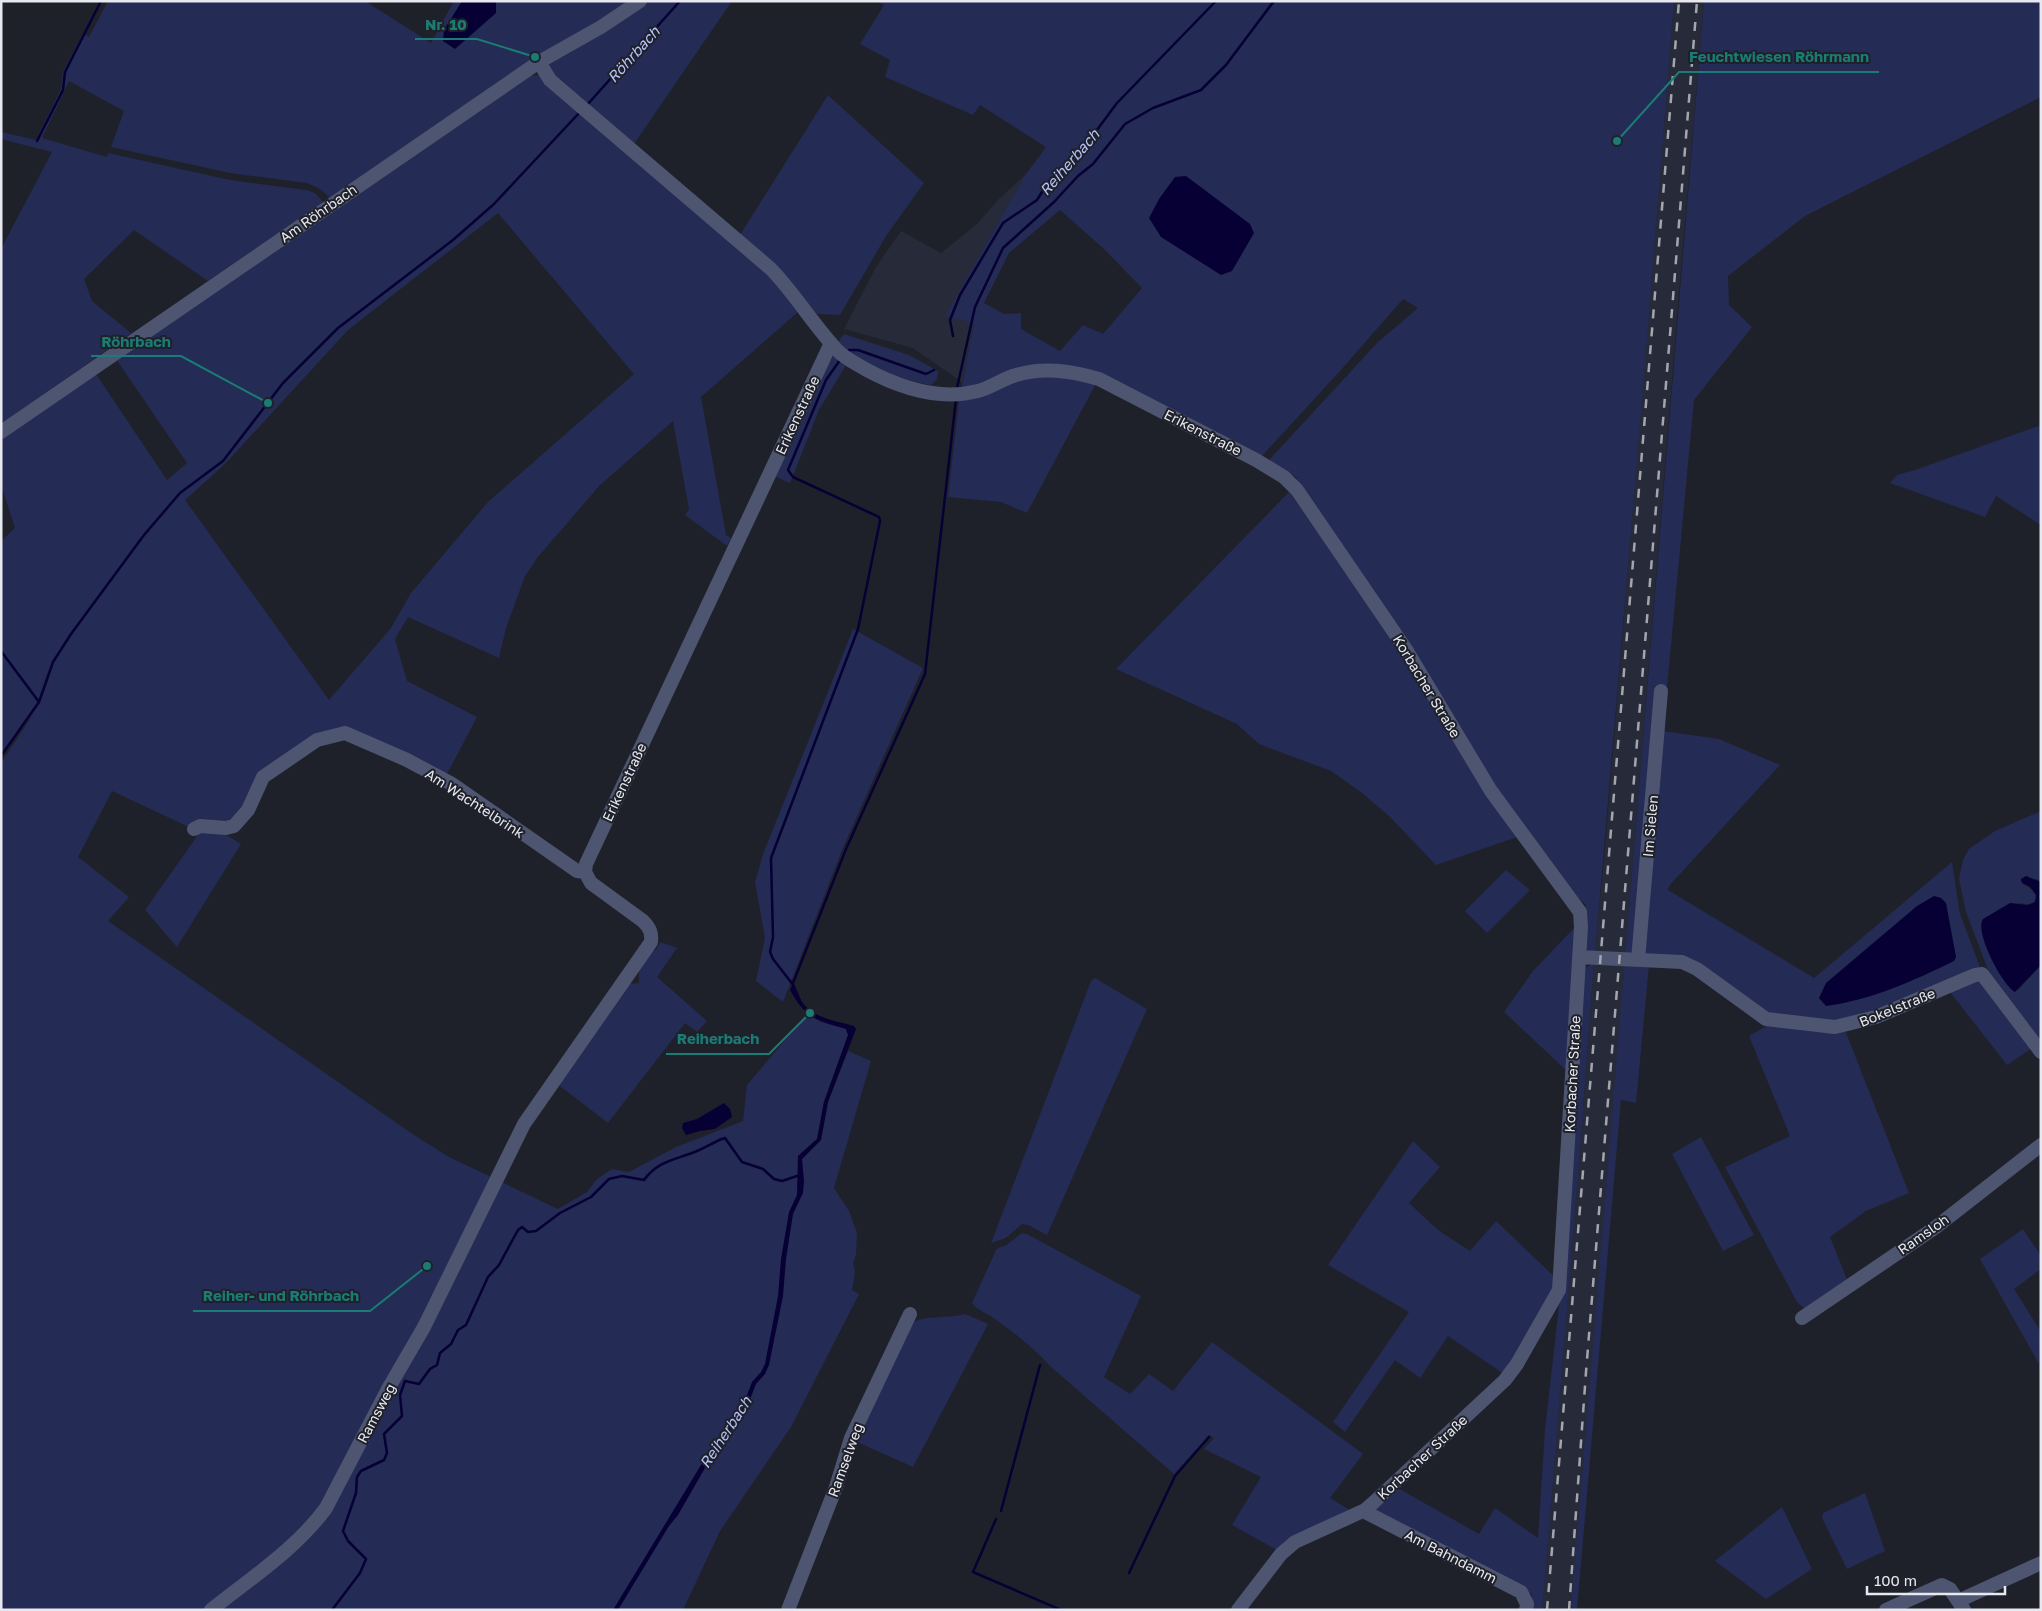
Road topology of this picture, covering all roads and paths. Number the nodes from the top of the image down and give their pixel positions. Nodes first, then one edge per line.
1 (640, 1) edge
2 (539, 62) junction
3 (834, 347) junction
4 (1, 432) edge
5 (1292, 484) joint
6 (1662, 691) dead end
7 (194, 829) dead end
8 (585, 872) junction
9 (1579, 958) junction
10 (1638, 960) junction
11 (2041, 1052) edge
12 (2041, 1145) edge
13 (910, 1314) dead end
14 (1802, 1318) dead end
15 (1365, 1510) junction
16 (2041, 1563) edge
17 (1961, 1606) edge
18 (211, 1610) edge
19 (788, 1610) edge
20 (1238, 1610) edge
21 (1526, 1610) edge
22 (1886, 1610) edge

1 - 2 street, Am Röhrbach
2 - 3 street, Erikenstraße
2 - 4 street, Am Röhrbach
3 - 5 street, Erikenstraße
3 - 8 street, Erikenstraße
5 - 9 street, Korbacher Straße
6 - 10 street, Im Sielen
7 - 8 street, Am Wachtelbrink
8 - 18 street, Ramsweg
9 - 10 street, Bokelstraße
9 - 15 street, Korbacher Straße
10 - 11 street, Bokelstraße
12 - 14 street, Ramsloh
13 - 19 street, Ramselweg
15 - 20 street, Korbacher Straße
15 - 21 street, Am Bahndamm
16 - 17 street
17 - 22 street

